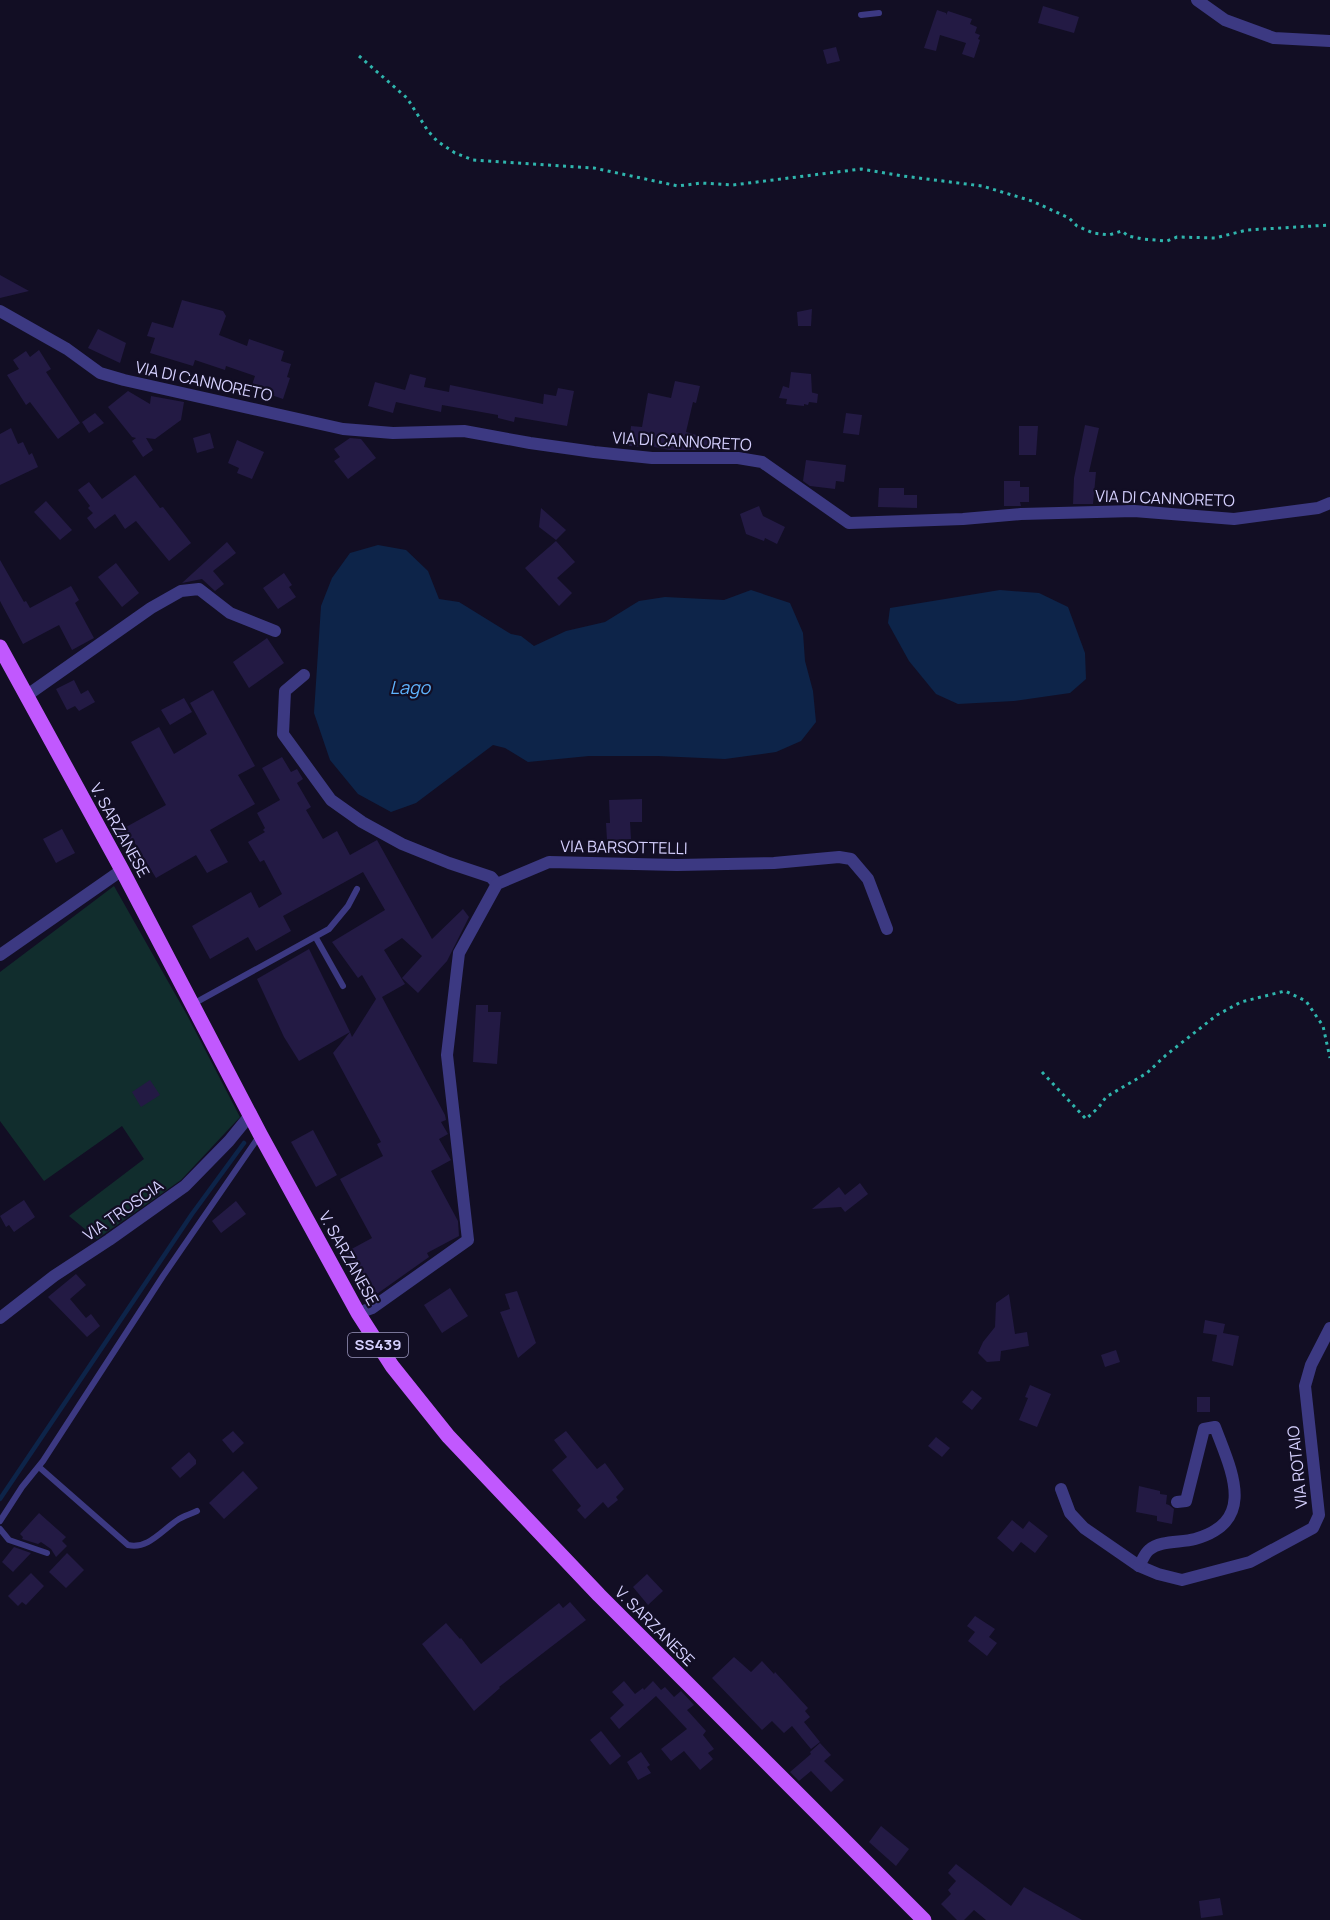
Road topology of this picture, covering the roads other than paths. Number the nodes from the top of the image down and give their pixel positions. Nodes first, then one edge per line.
1 (1197, 0) edge
2 (879, 14) dead end
3 (861, 15) dead end
4 (1330, 41) edge
5 (0, 311) edge
6 (1330, 503) edge
7 (275, 631) dead end
8 (0, 647) edge
9 (304, 675) dead end
10 (26, 696) junction
11 (122, 870) junction
12 (497, 884) junction
13 (357, 889) dead end
14 (887, 929) dead end
15 (316, 938) junction
16 (0, 955) edge
17 (343, 987) dead end
18 (192, 1005) junction
19 (250, 1114) junction
20 (260, 1134) junction
21 (358, 1313) junction
22 (0, 1318) edge
23 (1330, 1328) edge
24 (39, 1467) junction
25 (1061, 1489) dead end
26 (1177, 1502) dead end
27 (197, 1511) dead end
28 (0, 1521) edge
29 (0, 1528) edge
30 (47, 1553) dead end
31 (1139, 1566) junction
32 (924, 1920) edge

1 - 4 street
2 - 3 lane
5 - 6 street, VIA DI CANNORETO
7 - 10 street
8 - 10 main road, V. SARZANESE / SS439
9 - 12 street
10 - 11 main road, V. SARZANESE / SS439
11 - 16 street
11 - 18 main road, V. SARZANESE / SS439
12 - 14 street, VIA BARSOTTELLI
12 - 21 street
13 - 15 lane
15 - 17 lane
15 - 18 lane
18 - 19 main road, V. SARZANESE / SS439
19 - 20 main road, V. SARZANESE / SS439
19 - 22 street, VIA TROSCIA
20 - 21 main road, V. SARZANESE / SS439
20 - 24 lane
21 - 32 main road, V. SARZANESE / SS439
23 - 31 street, VIA ROTAIO
24 - 27 lane
24 - 28 lane
25 - 31 street, VIA ROTAIO
26 - 31 street
29 - 30 lane

